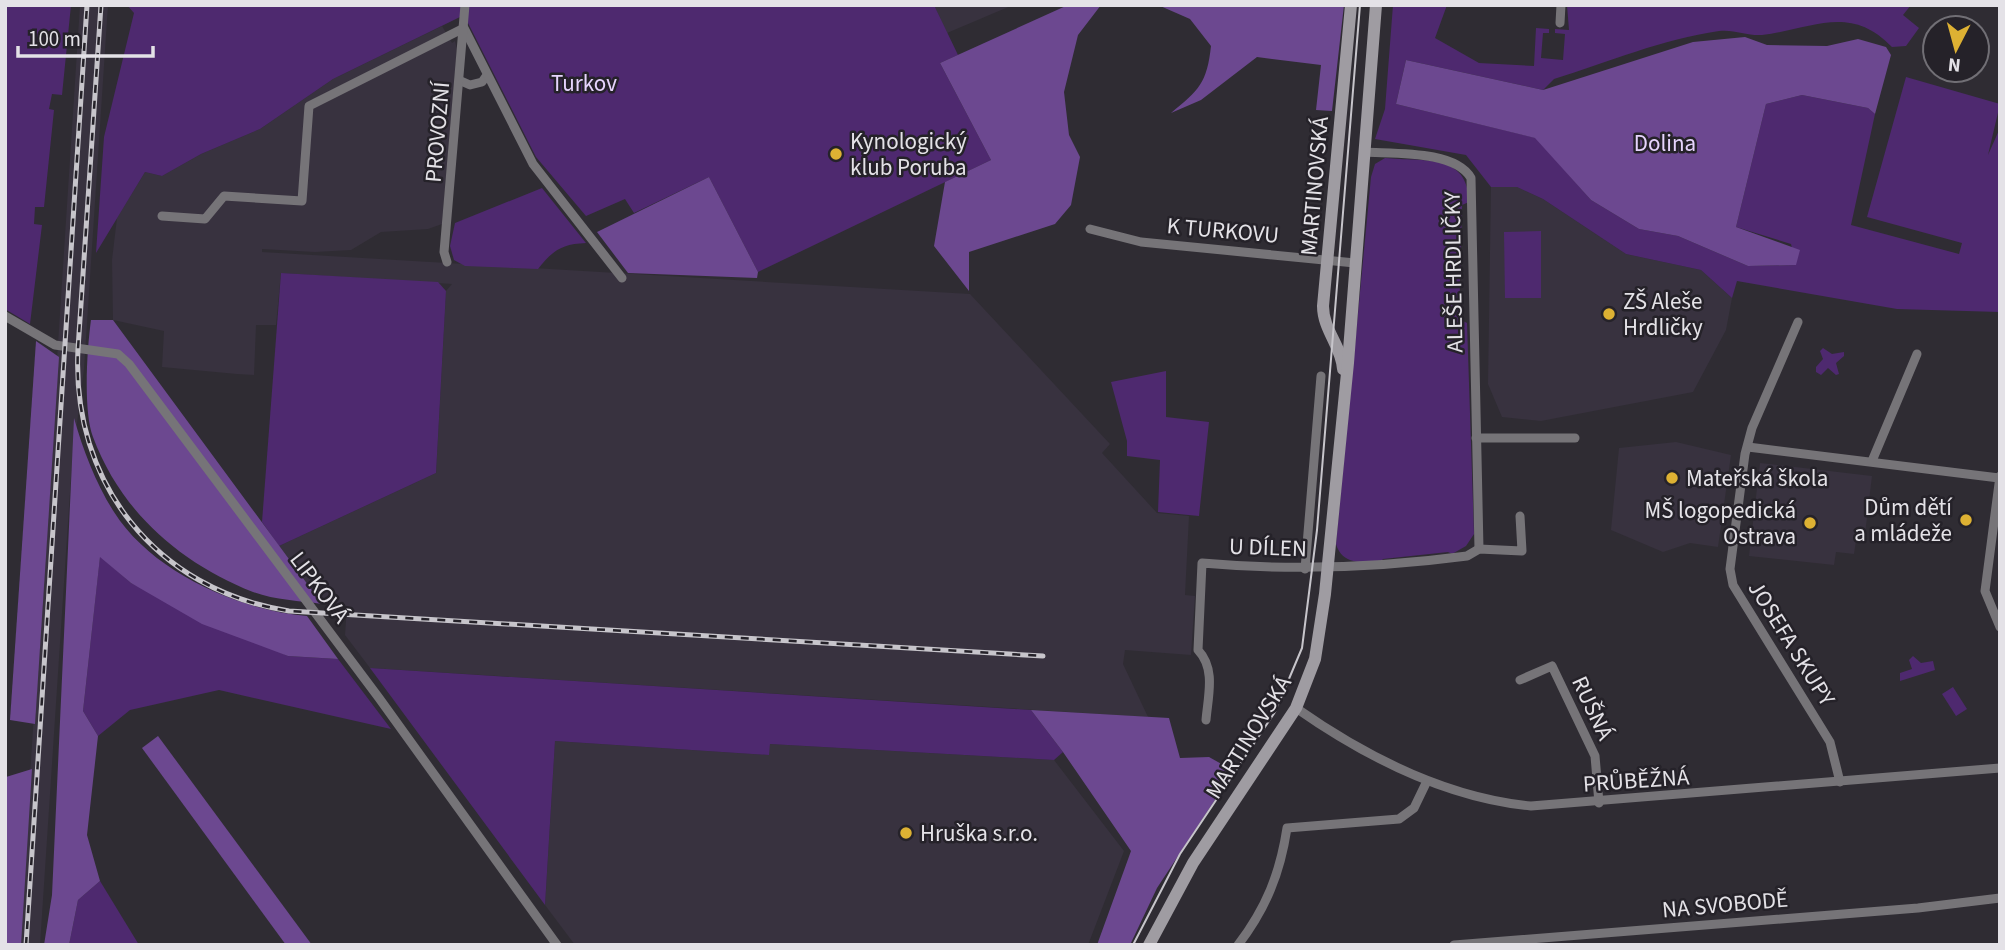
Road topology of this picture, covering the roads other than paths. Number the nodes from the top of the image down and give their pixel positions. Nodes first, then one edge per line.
1 (465, 5) edge
2 (1351, 5) edge
3 (1376, 5) edge
4 (1561, 5) edge
5 (1560, 23) dead end
6 (464, 28) junction
7 (487, 75) junction
8 (461, 81) junction
9 (1364, 152) junction
10 (162, 216) dead end
11 (1090, 229) dead end
12 (1329, 260) junction
13 (447, 262) dead end
14 (1355, 262) junction
15 (622, 278) dead end
16 (5, 316) edge
17 (1798, 322) dead end
18 (1917, 354) dead end
19 (1321, 376) dead end
20 (1342, 408) junction
21 (1476, 438) junction
22 (1575, 438) dead end
23 (1748, 447) junction
24 (1872, 461) junction
25 (1999, 477) edge
26 (1520, 516) dead end
27 (1479, 549) junction
28 (1305, 569) junction
29 (1328, 569) junction
30 (2000, 627) edge
31 (1520, 680) dead end
32 (1296, 708) junction
33 (1206, 720) dead end
34 (2000, 768) edge
35 (1427, 781) junction
36 (1840, 782) junction
37 (1599, 803) junction
38 (2000, 898) edge
39 (557, 945) edge
40 (1149, 945) edge
41 (1238, 945) edge
42 (1454, 945) edge

1 - 6 street, PROVOZNÍ
2 - 12 street, MARTINOVSKÁ
3 - 9 street, MARTINOVSKÁ
4 - 5 street
6 - 7 street
6 - 8 street, PROVOZNÍ
6 - 10 street
7 - 8 street
7 - 15 street
8 - 13 street, PROVOZNÍ
9 - 14 street, MARTINOVSKÁ
9 - 21 street, ALEŠE HRDLIČKY
11 - 12 street, K TURKOVU
12 - 14 street, K TURKOVU
12 - 20 street, MARTINOVSKÁ
14 - 20 street, MARTINOVSKÁ
16 - 39 street, LIPKOVÁ
17 - 23 street, JOSEFA SKUPY
18 - 24 street
19 - 28 street
20 - 29 street, MARTINOVSKÁ
21 - 22 street
21 - 27 street, ALEŠE HRDLIČKY
23 - 24 street
23 - 36 street, JOSEFA SKUPY
24 - 25 street
25 - 30 street
26 - 27 street
27 - 29 street
28 - 29 street, U DÍLEN
28 - 33 street, U DÍLEN
29 - 32 street, MARTINOVSKÁ
31 - 37 street, RUŠNÁ
32 - 35 street, PRŮBĚŽNÁ
32 - 40 street, MARTINOVSKÁ
34 - 36 street, PRŮBĚŽNÁ
35 - 37 street, PRŮBĚŽNÁ
35 - 41 street
36 - 37 street, PRŮBĚŽNÁ
38 - 42 street, NA SVOBODĚ

